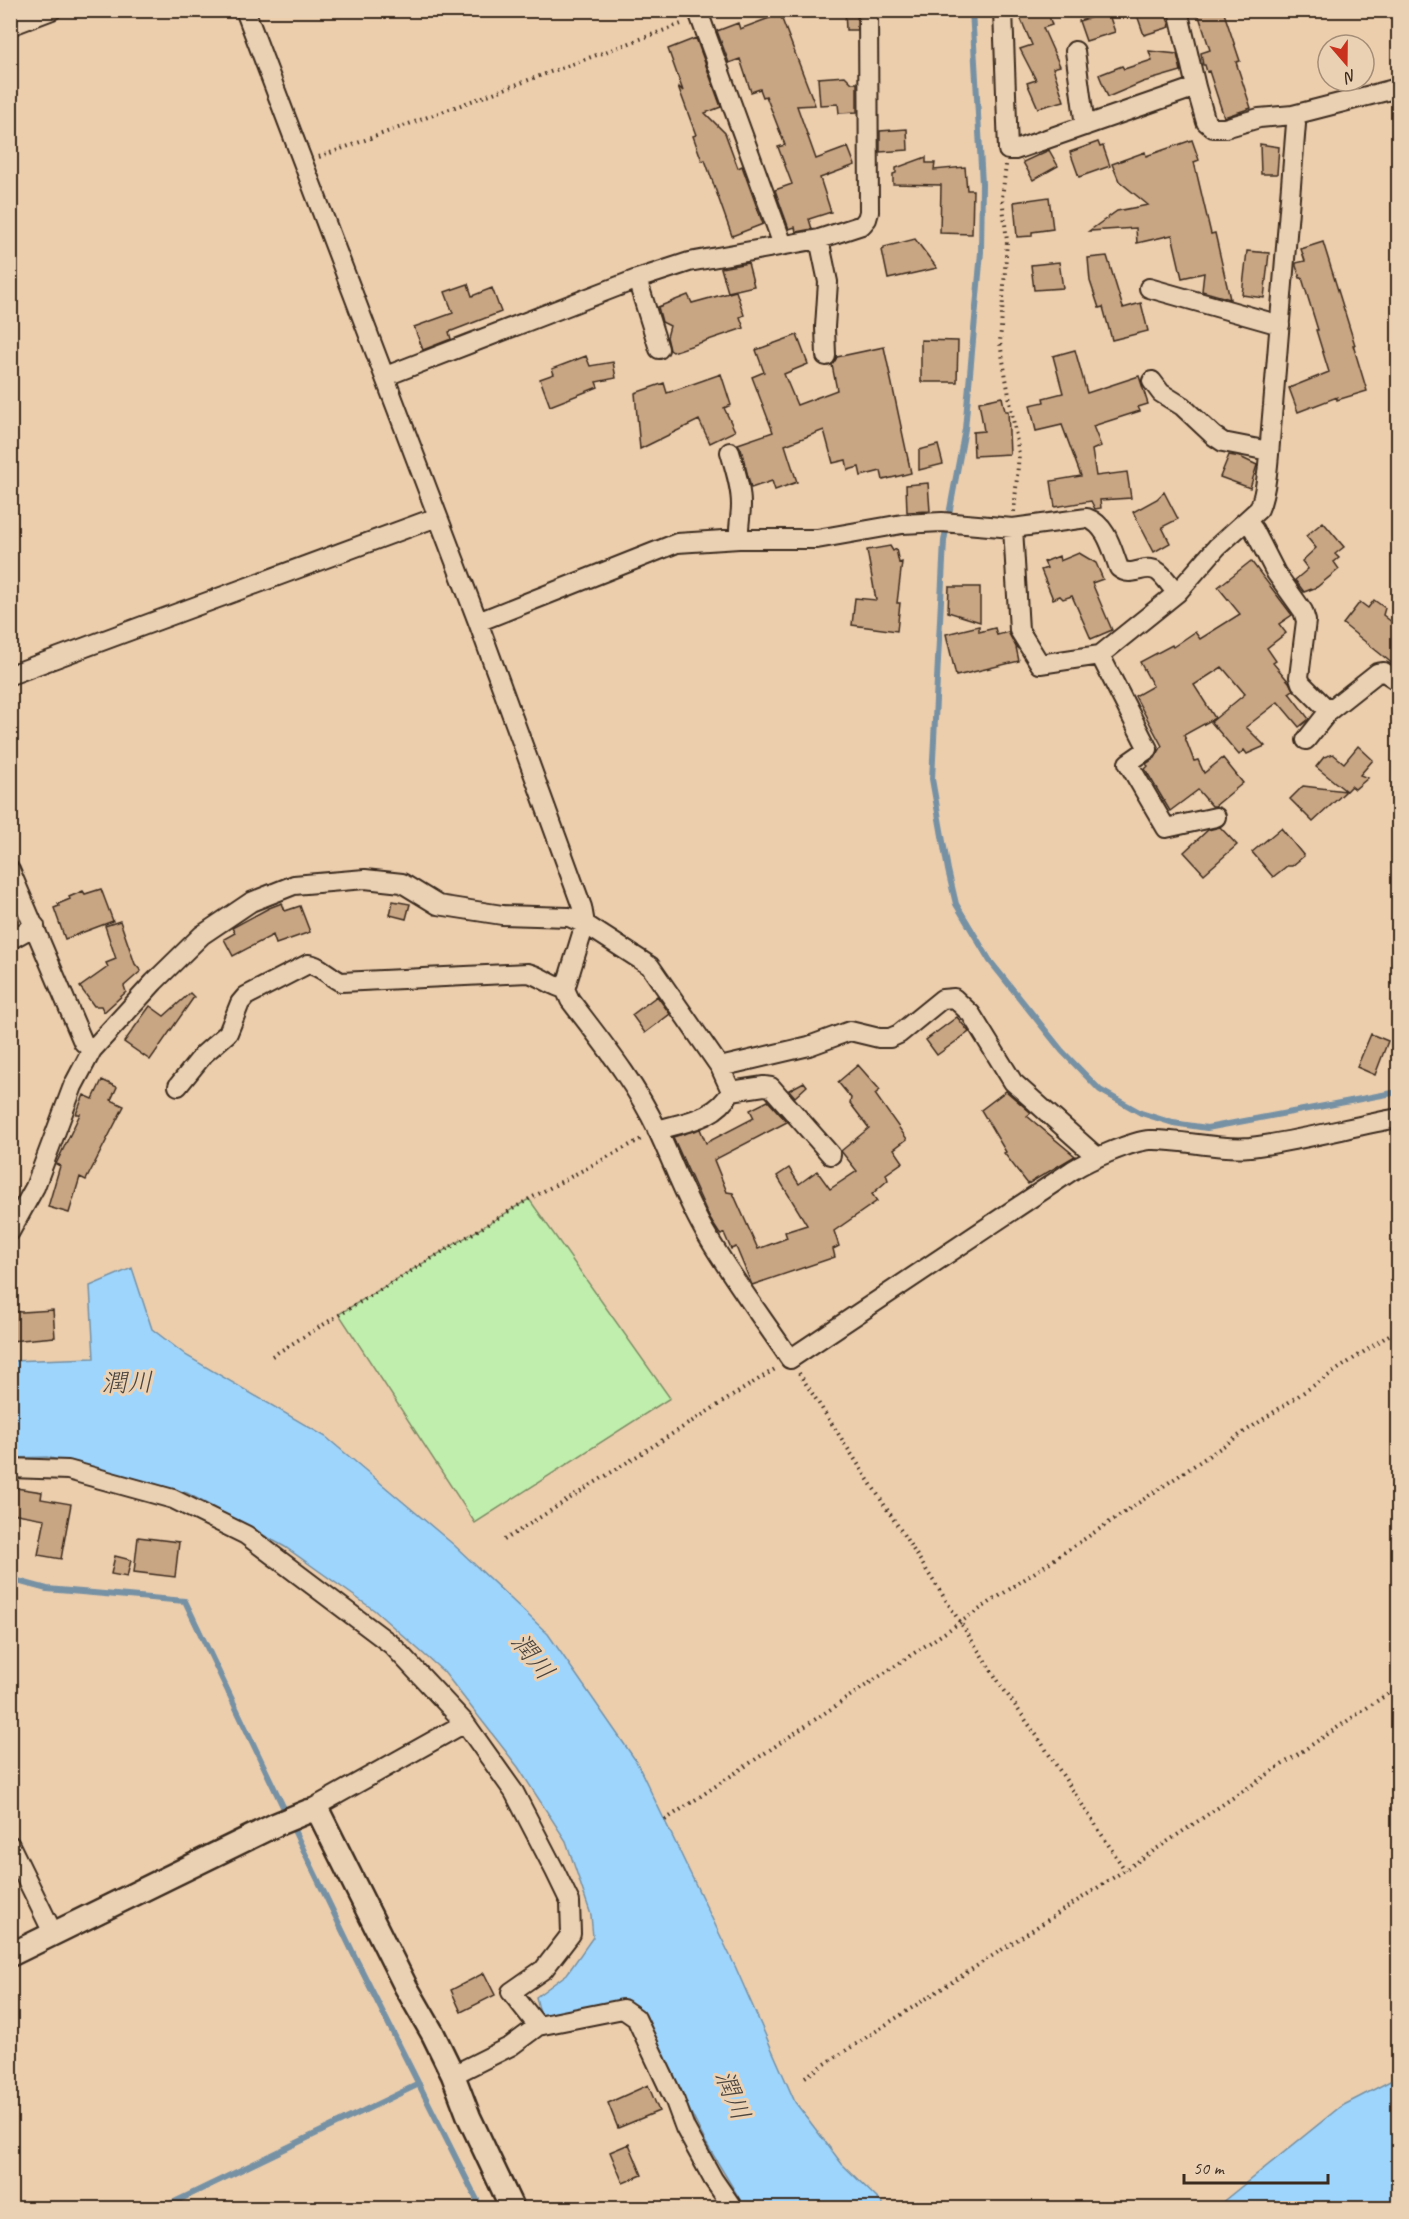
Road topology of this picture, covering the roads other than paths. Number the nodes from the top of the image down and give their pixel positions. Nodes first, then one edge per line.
1 (52, 10) edge
2 (245, 10) edge
3 (868, 10) edge
4 (1003, 10) edge
5 (1178, 10) edge
6 (700, 17) road end
7 (10, 26) edge
8 (1075, 51) dead end
9 (1196, 87) junction
10 (1398, 88) edge
11 (1293, 115) junction
12 (1085, 126) junction
13 (819, 239) junction
14 (783, 245) junction
15 (637, 279) junction
16 (1149, 288) dead end
17 (1280, 325) junction
18 (659, 349) dead end
19 (826, 356) dead end
20 (386, 376) junction
21 (1152, 381) dead end
22 (1269, 451) junction
23 (730, 452) dead end
24 (437, 517) junction
25 (1247, 521) junction
26 (1013, 528) junction
27 (739, 539) junction
28 (1177, 593) junction
29 (478, 622) junction
30 (1100, 656) junction
31 (10, 675) edge
32 (1398, 681) edge
33 (1329, 711) junction
34 (1306, 740) dead end
35 (1216, 817) dead end
36 (10, 870) edge
37 (585, 924) junction
38 (35, 926) junction
39 (10, 940) edge
40 (565, 988) junction
41 (92, 1050) junction
42 (720, 1067) junction
43 (178, 1086) dead end
44 (732, 1090) junction
45 (1398, 1118) edge
46 (657, 1130) junction
47 (831, 1155) dead end
48 (1097, 1157) junction
49 (10, 1232) edge
50 (10, 1468) edge
51 (465, 1723) junction
52 (304, 1813) junction
53 (10, 1845) edge
54 (53, 1933) junction
55 (10, 1955) edge
56 (538, 2026) junction
57 (451, 2073) junction
58 (512, 2208) edge
59 (733, 2208) edge

1 - 7 street
2 - 20 street
3 - 13 street
4 - 12 street
5 - 9 street
6 - 14 street
8 - 12 street
9 - 11 street
9 - 12 street
10 - 11 street
11 - 17 street
13 - 14 street
13 - 19 street
14 - 15 street
15 - 18 street
15 - 20 street
16 - 17 street
17 - 22 street
20 - 24 street
21 - 22 street
22 - 25 street
23 - 27 street
24 - 29 street
24 - 31 street
25 - 28 street
25 - 33 street
26 - 27 street
26 - 28 street
26 - 30 street
27 - 29 street
28 - 30 street
29 - 37 street
30 - 35 street
32 - 33 street
33 - 34 street
36 - 38 street
37 - 40 street
37 - 41 street
37 - 42 street
38 - 39 street
38 - 41 street
40 - 43 street
40 - 46 street
41 - 49 street
42 - 44 street
42 - 48 street
44 - 46 street
44 - 47 street
45 - 48 street
46 - 48 street
50 - 51 street
51 - 52 street
51 - 56 street
52 - 54 street
52 - 57 street
53 - 54 street
54 - 55 street
56 - 57 street
56 - 59 street
57 - 58 street

